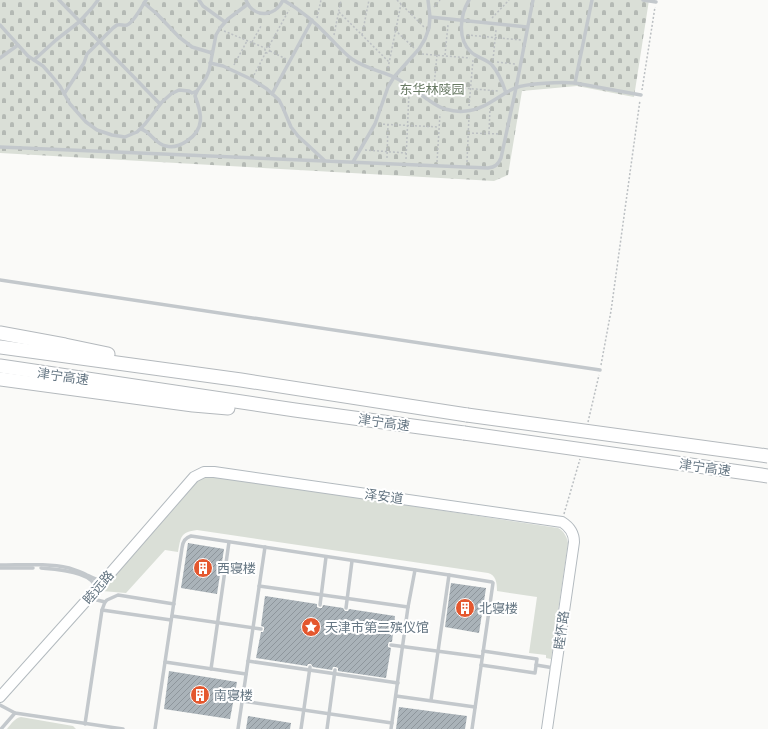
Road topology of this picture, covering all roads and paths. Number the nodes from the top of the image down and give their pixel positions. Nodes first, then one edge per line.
1 (59, 0) edge
2 (98, 0) edge
3 (199, 0) edge
4 (246, 0) edge
5 (283, 0) edge
6 (321, 0) edge
7 (341, 0) edge
8 (369, 0) edge
9 (397, 0) edge
10 (428, 0) edge
11 (469, 0) edge
12 (509, 0) edge
13 (533, 0) edge
14 (592, 0) edge
15 (643, 0) edge
16 (145, 1) edge
17 (656, 2) joint
18 (248, 4) junction
19 (400, 4) junction
20 (292, 5) junction
21 (339, 12) junction
22 (430, 17) junction
23 (448, 19) junction
24 (312, 20) junction
25 (462, 20) junction
26 (80, 22) junction
27 (225, 22) junction
28 (487, 23) junction
29 (316, 24) junction
30 (497, 24) junction
31 (0, 25) edge
32 (261, 26) dead end
33 (527, 27) junction
34 (220, 28) junction
35 (395, 30) junction
36 (428, 31) junction
37 (461, 34) junction
38 (362, 36) junction
39 (496, 38) junction
40 (333, 40) junction
41 (525, 40) junction
42 (247, 41) junction
43 (99, 42) junction
44 (252, 42) junction
45 (18, 45) junction
46 (269, 46) junction
47 (265, 48) junction
48 (270, 51) junction
49 (266, 52) junction
50 (416, 52) junction
51 (212, 53) junction
52 (437, 55) junction
53 (445, 56) junction
54 (0, 58) edge
55 (34, 60) junction
56 (289, 62) junction
57 (389, 62) junction
58 (210, 63) junction
59 (520, 65) junction
60 (234, 66) dead end
61 (386, 74) junction
62 (394, 77) junction
63 (251, 80) junction
64 (576, 83) junction
65 (406, 84) junction
66 (434, 85) junction
67 (410, 87) junction
68 (471, 88) junction
69 (516, 88) junction
70 (64, 94) junction
71 (272, 94) junction
72 (505, 94) junction
73 (194, 95) junction
74 (641, 95) junction
75 (490, 102) junction
76 (432, 103) junction
77 (160, 104) junction
78 (441, 108) junction
79 (469, 111) junction
80 (145, 124) junction
81 (375, 124) junction
82 (388, 124) junction
83 (408, 125) junction
84 (439, 127) junction
85 (141, 129) junction
86 (146, 130) junction
87 (468, 133) junction
88 (489, 133) junction
89 (506, 134) junction
90 (0, 147) edge
91 (365, 150) dead end
92 (387, 152) junction
93 (406, 153) junction
94 (324, 161) junction
95 (353, 162) junction
96 (386, 163) junction
97 (405, 164) junction
98 (437, 166) junction
99 (467, 167) junction
100 (0, 280) edge
101 (0, 333) edge
102 (0, 347) edge
103 (0, 366) edge
104 (600, 370) junction
105 (0, 379) edge
106 (241, 380) junction
107 (295, 410) junction
108 (587, 427) dead end
109 (581, 456) dead end
110 (768, 456) edge
111 (768, 476) edge
112 (194, 477) joint
113 (562, 522) junction
114 (229, 542) junction
115 (265, 547) junction
116 (326, 557) junction
117 (352, 561) junction
118 (0, 567) edge
119 (415, 570) junction
120 (449, 575) junction
121 (105, 578) junction
122 (259, 586) junction
123 (93, 593) junction
124 (321, 595) junction
125 (347, 598) junction
126 (105, 602) junction
127 (174, 604) junction
128 (320, 604) dead end
129 (408, 607) junction
130 (346, 608) dead end
131 (102, 610) junction
132 (171, 618) junction
133 (218, 622) junction
134 (253, 628) junction
135 (261, 629) dead end
136 (391, 645) dead end
137 (402, 646) junction
138 (438, 651) junction
139 (483, 651) junction
140 (482, 657) junction
141 (248, 661) junction
142 (165, 662) junction
143 (481, 665) junction
144 (536, 665) junction
145 (211, 668) junction
146 (310, 668) junction
147 (555, 668) junction
148 (335, 672) junction
149 (246, 674) junction
150 (398, 683) junction
151 (396, 696) junction
152 (0, 697) edge
153 (431, 700) junction
154 (242, 701) junction
155 (0, 705) edge
156 (475, 707) junction
157 (304, 710) junction
158 (15, 713) junction
159 (329, 714) junction
160 (392, 723) junction
161 (85, 724) junction
162 (1, 729) edge
163 (123, 729) edge
164 (155, 729) edge
165 (238, 729) edge
166 (301, 729) edge
167 (327, 729) edge
168 (391, 729) edge
169 (472, 729) edge
170 (547, 729) edge

1 - 26 lane
2 - 26 lane
3 - 27 lane
4 - 18 lane
5 - 18 lane
5 - 20 lane
6 - 29 path
7 - 21 path
8 - 38 path
9 - 19 path
10 - 22 lane
11 - 25 lane
12 - 28 path
13 - 33 lane
14 - 64 lane
15 - 17 lane
16 - 43 lane
16 - 51 lane
17 - 74 path
18 - 27 lane
19 - 35 path
19 - 36 path
20 - 24 lane
20 - 46 path
21 - 38 path
21 - 40 path
22 - 23 lane
22 - 36 lane
23 - 25 lane
23 - 53 path
24 - 29 lane
24 - 56 lane
25 - 28 lane
25 - 37 lane
26 - 43 lane
26 - 55 lane
27 - 34 lane
28 - 30 lane
29 - 40 lane
30 - 33 lane
30 - 39 path
31 - 45 lane
32 - 44 path
33 - 41 lane
34 - 42 path
34 - 51 lane
35 - 50 path
35 - 57 path
36 - 50 lane
37 - 39 path
37 - 72 lane
38 - 57 path
39 - 41 path
39 - 59 path
40 - 61 lane
41 - 59 lane
42 - 44 path
42 - 60 path
43 - 70 lane
43 - 77 lane
44 - 47 path
45 - 54 lane
45 - 55 lane
46 - 47 path
46 - 48 path
47 - 49 path
48 - 49 path
48 - 56 path
49 - 63 path
50 - 52 path
50 - 62 lane
51 - 58 lane
52 - 53 path
52 - 66 path
53 - 68 path
55 - 70 lane
56 - 71 lane
57 - 61 path
58 - 63 lane
58 - 73 lane
59 - 69 lane
61 - 62 lane
62 - 65 lane
62 - 81 lane
63 - 71 lane
64 - 69 lane
64 - 74 lane
65 - 66 path
65 - 67 lane
66 - 68 path
66 - 76 path
67 - 76 lane
67 - 83 path
68 - 72 path
68 - 79 path
69 - 72 lane
69 - 89 lane
70 - 85 lane
71 - 94 lane
72 - 75 lane
73 - 77 lane
73 - 86 lane
74 - 104 path
75 - 79 lane
75 - 88 path
76 - 78 lane
77 - 80 lane
78 - 79 lane
78 - 84 path
79 - 87 path
80 - 85 lane
80 - 86 lane
81 - 82 path
81 - 95 lane
82 - 83 path
82 - 92 path
83 - 84 path
83 - 93 path
84 - 98 path
85 - 86 lane
87 - 88 path
87 - 99 path
88 - 89 path
89 - 99 lane
90 - 94 lane
91 - 92 path
92 - 93 path
92 - 96 path
93 - 97 path
94 - 95 lane
95 - 96 lane
96 - 97 lane
97 - 98 lane
98 - 99 lane
100 - 104 lane
101 - 106 highway
102 - 106 highway, 津宁高速
103 - 107 highway, 津宁高速
104 - 108 path
105 - 107 highway
106 - 110 highway, 津宁高速, bridge
107 - 111 highway, 津宁高速, bridge
109 - 113 path
112 - 113 street, 泽安道
112 - 121 street, 睦远路
113 - 147 street, 睦怀路
114 - 115 lane
114 - 127 lane
114 - 133 lane
115 - 116 lane
115 - 122 lane
116 - 117 lane
116 - 124 lane
117 - 119 lane
117 - 125 lane
118 - 121 lane
118 - 123 lane
119 - 120 lane
119 - 129 lane
120 - 138 lane
120 - 139 lane
121 - 123 street, 睦远路
122 - 124 lane
122 - 134 lane
123 - 126 lane
123 - 152 street, 睦远路
124 - 125 lane
124 - 128 lane
125 - 129 lane
125 - 130 lane
126 - 127 lane
126 - 131 lane
127 - 132 lane
129 - 137 lane
131 - 132 lane
131 - 161 lane
132 - 133 lane
132 - 142 lane
133 - 134 lane
133 - 145 lane
134 - 135 lane
134 - 141 lane
136 - 137 lane
137 - 138 lane
137 - 150 lane
138 - 140 lane
138 - 153 lane
139 - 140 lane
139 - 144 lane
140 - 143 lane
141 - 146 lane
141 - 149 lane
142 - 145 lane
142 - 164 lane
143 - 144 lane
143 - 156 lane
144 - 147 lane
145 - 149 lane
146 - 148 lane
146 - 157 lane
147 - 170 street, 睦怀路
148 - 150 lane
148 - 159 lane
149 - 154 lane
150 - 151 lane
151 - 153 lane
151 - 160 lane
153 - 156 lane
154 - 157 lane
154 - 165 lane
155 - 158 lane
156 - 169 lane
157 - 159 lane
157 - 166 lane
158 - 161 lane
158 - 162 lane
159 - 160 lane
159 - 167 lane
160 - 168 lane
161 - 163 lane

